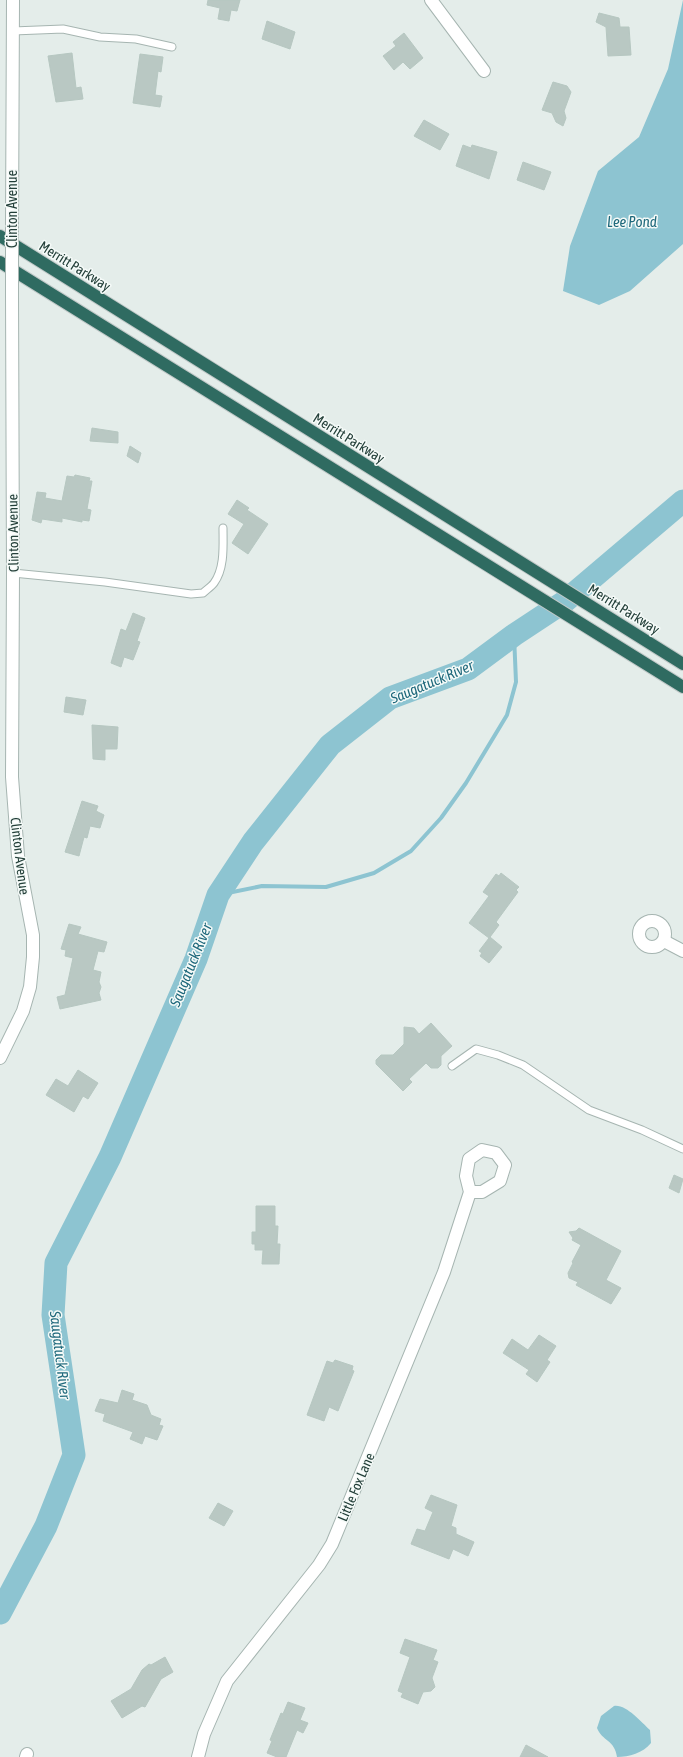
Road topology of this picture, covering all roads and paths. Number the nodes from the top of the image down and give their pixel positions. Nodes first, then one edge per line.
1 (13, 0) edge
2 (431, 0) edge
3 (13, 31) junction
4 (172, 47) dead end
5 (484, 71) dead end
6 (0, 236) edge
7 (0, 262) edge
8 (223, 528) dead end
9 (14, 573) junction
10 (683, 664) edge
11 (683, 687) edge
12 (6, 756) edge
13 (664, 941) dead end
14 (683, 950) edge
15 (0, 1058) edge
16 (452, 1066) dead end
17 (683, 1149) edge
18 (470, 1192) dead end
19 (198, 1757) edge

1 - 3 street, Clinton Avenue
2 - 5 street
3 - 4 lane
3 - 9 street, Clinton Avenue, bridge
6 - 10 highway, Merritt Parkway
7 - 11 highway
8 - 9 lane
9 - 12 street, Clinton Avenue
12 - 15 street, Clinton Avenue
13 - 14 street
16 - 17 lane
18 - 19 street, Little Fox Lane

